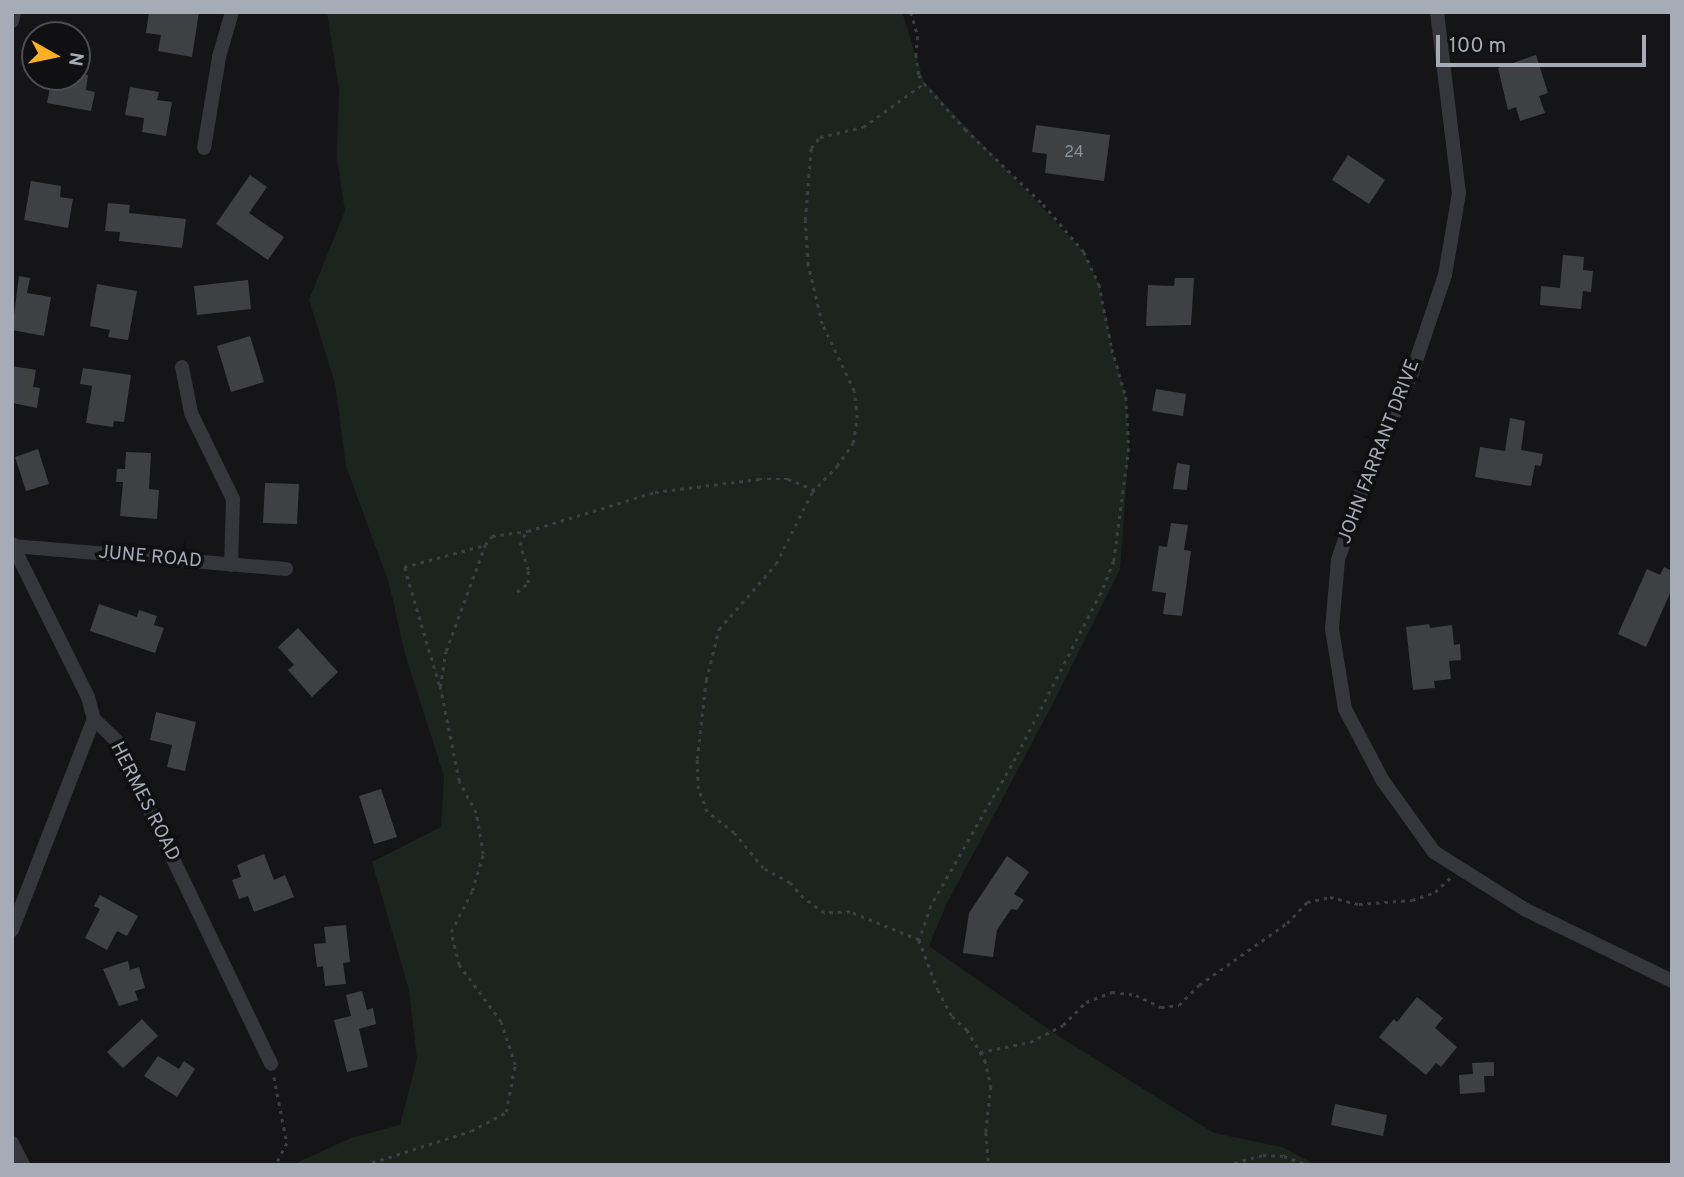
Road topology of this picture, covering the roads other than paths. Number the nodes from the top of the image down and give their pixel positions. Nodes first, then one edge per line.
1 (232, 12) edge
2 (1437, 12) edge
3 (204, 148) dead end
4 (182, 367) dead end
5 (13, 545) edge
6 (231, 565) junction
7 (286, 569) dead end
8 (94, 719) junction
9 (12, 930) edge
10 (1672, 981) edge
11 (271, 1064) road end
12 (12, 1143) edge
13 (23, 1165) edge

1 - 3 street
2 - 10 street, JOHN FARRANT DRIVE
4 - 6 street
5 - 6 street, JUNE ROAD
5 - 8 street, HERMES ROAD
6 - 7 street, JUNE ROAD
8 - 9 street
8 - 11 street, HERMES ROAD
12 - 13 street

